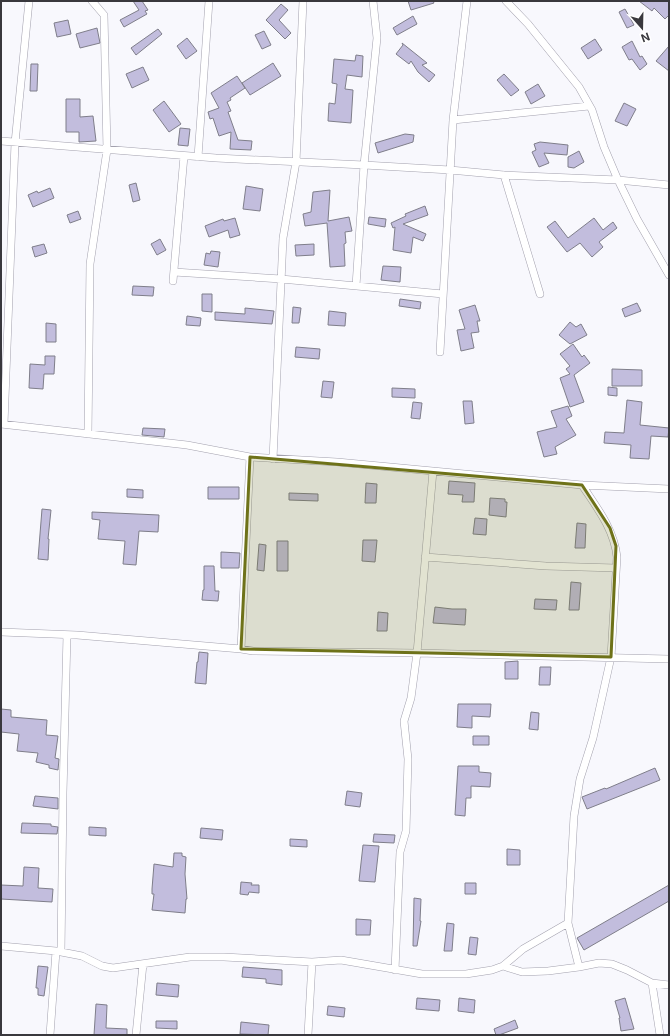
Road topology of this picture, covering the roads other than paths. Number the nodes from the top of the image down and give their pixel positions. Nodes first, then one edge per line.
1 (29, 1) edge
2 (92, 1) edge
3 (209, 1) edge
4 (303, 1) edge
5 (373, 1) edge
6 (466, 1) edge
7 (506, 1) edge
8 (589, 106) junction
9 (453, 120) junction
10 (1, 141) edge
11 (15, 143) junction
12 (107, 150) junction
13 (184, 156) junction
14 (198, 157) junction
15 (296, 162) junction
16 (364, 165) junction
17 (450, 170) junction
18 (504, 175) junction
19 (618, 180) junction
20 (669, 185) edge
21 (174, 272) junction
22 (669, 275) edge
23 (281, 279) junction
24 (174, 282) dead end
25 (356, 286) junction
26 (443, 294) junction
27 (540, 294) dead end
28 (440, 352) dead end
29 (3, 424) edge
30 (88, 434) junction
31 (250, 457) junction
32 (273, 459) junction
33 (433, 471) junction
34 (582, 485) junction
35 (669, 489) edge
36 (425, 556) junction
37 (616, 568) junction
38 (1, 632) edge
39 (67, 635) junction
40 (241, 649) junction
41 (417, 652) junction
42 (611, 657) junction
43 (669, 659) edge
44 (568, 923) junction
45 (1, 946) edge
46 (59, 952) junction
47 (312, 962) junction
48 (142, 964) junction
49 (504, 966) junction
50 (579, 967) junction
51 (395, 970) junction
52 (652, 983) junction
53 (669, 985) edge
54 (50, 1035) edge
55 (136, 1035) edge
56 (308, 1035) edge
57 (660, 1035) edge

1 - 11 street
2 - 12 street
3 - 14 street
4 - 15 street
5 - 16 street
6 - 9 street
7 - 8 street
8 - 9 street
8 - 19 street
9 - 17 street
10 - 11 street
11 - 12 street
11 - 29 street
12 - 13 street
12 - 30 street
13 - 14 street
13 - 21 street
14 - 15 street
15 - 16 street
15 - 23 street
16 - 17 street
16 - 25 street
17 - 18 street
17 - 26 street
18 - 19 street
18 - 27 street
19 - 20 street
19 - 22 street
21 - 23 street
21 - 24 street
23 - 25 street
23 - 32 street
25 - 26 street
26 - 28 street
29 - 30 street
30 - 31 street
31 - 32 street
31 - 40 street
32 - 33 street
33 - 34 street
33 - 36 street
34 - 35 street
34 - 37 street
36 - 37 street
36 - 41 street
37 - 42 street
38 - 39 street
39 - 40 street
39 - 46 street
40 - 41 street
41 - 42 street
41 - 51 street
42 - 43 street
42 - 44 street
44 - 49 street
44 - 50 street
45 - 46 street
46 - 48 street
46 - 54 street
47 - 48 street
47 - 51 street
47 - 56 street
48 - 55 street
49 - 50 street
49 - 51 street
50 - 52 street
52 - 53 street
52 - 57 street

